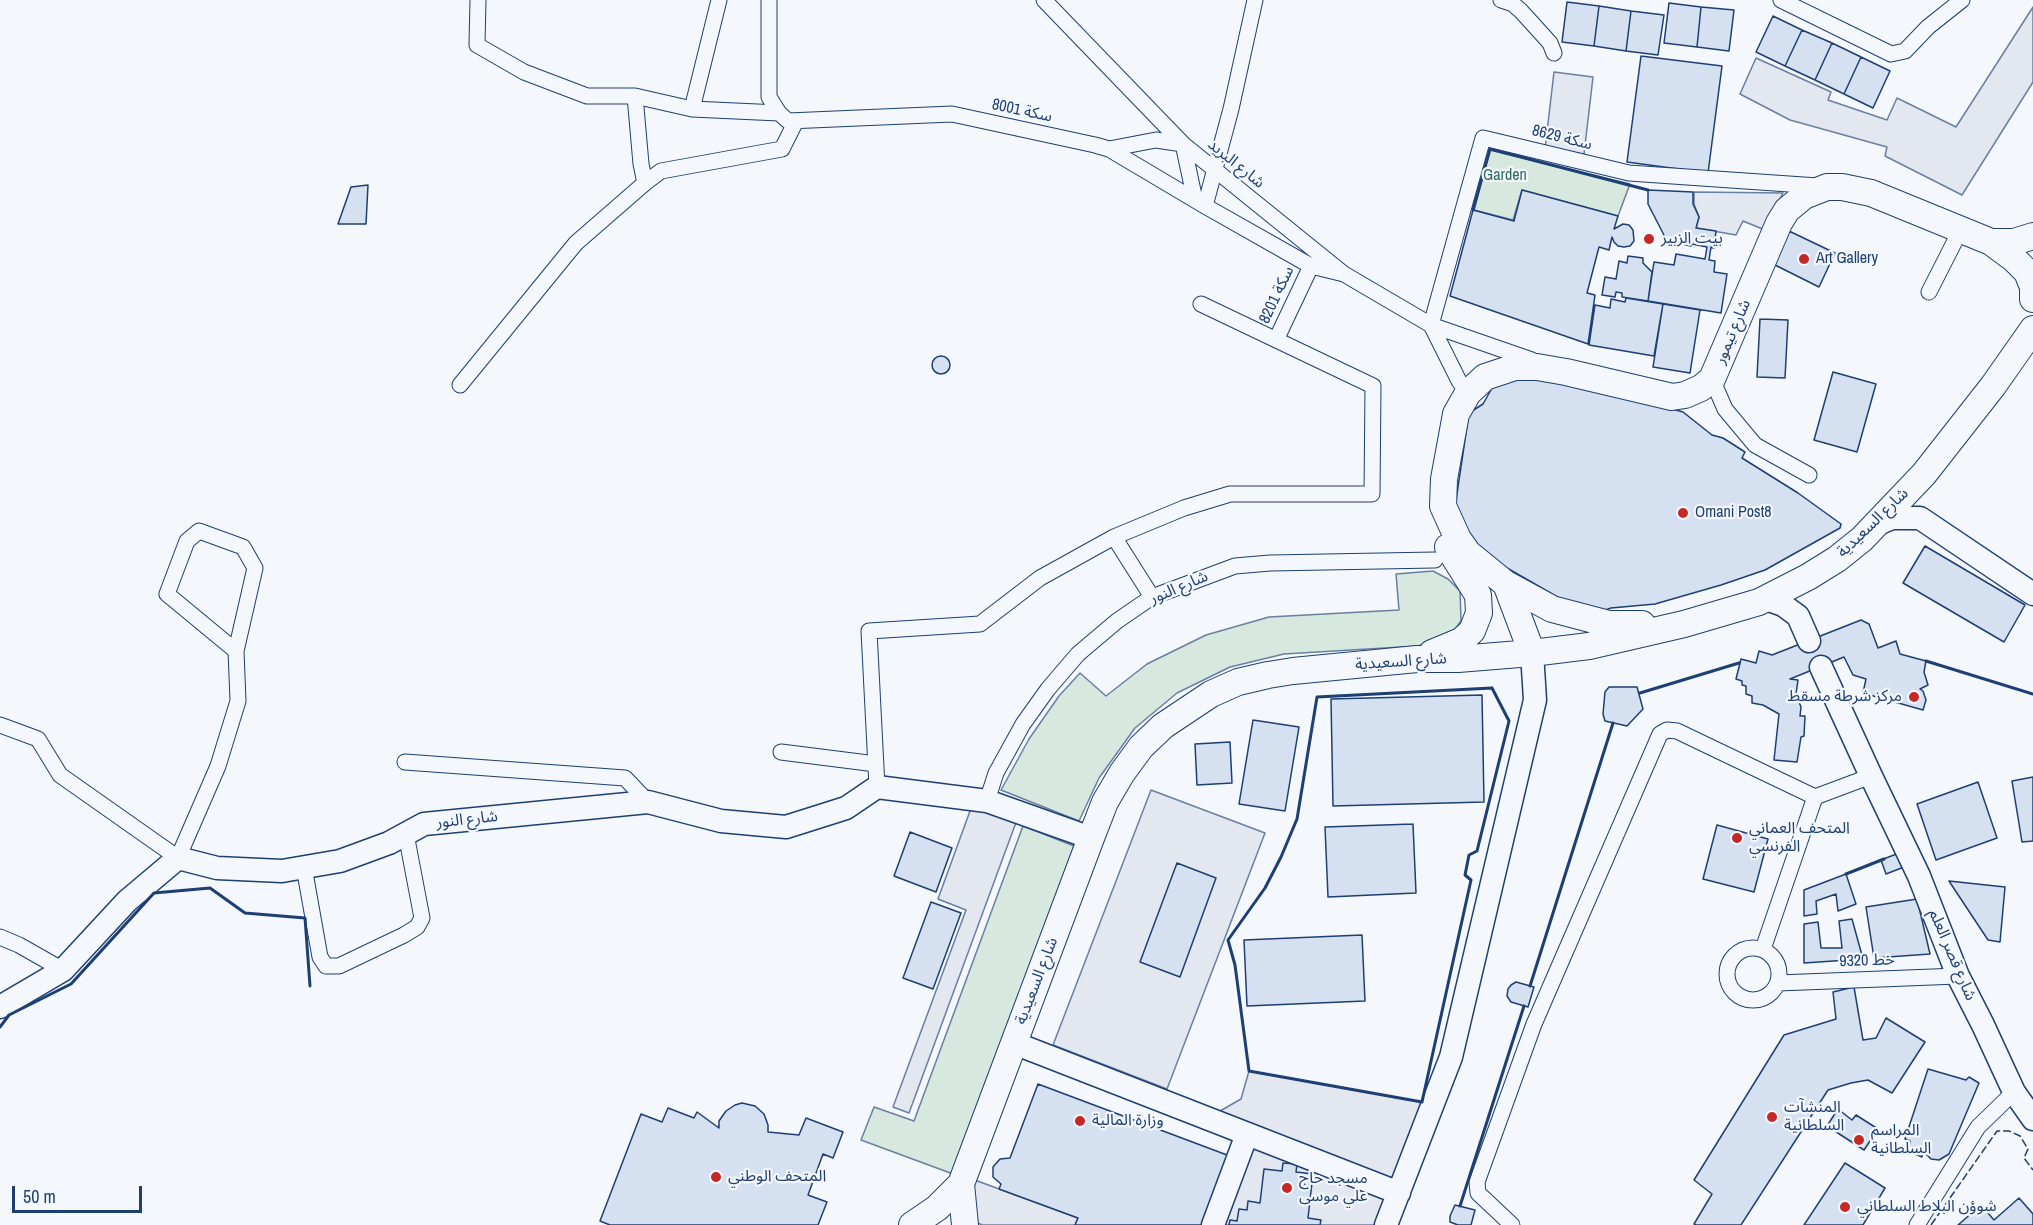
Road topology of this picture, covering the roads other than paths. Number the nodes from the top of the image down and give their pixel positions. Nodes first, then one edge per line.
1 (478, 0) edge
2 (719, 0) edge
3 (769, 0) edge
4 (1044, 0) edge
5 (1255, 0) edge
6 (1781, 0) edge
7 (1962, 0) edge
8 (1509, 1) edge
9 (1554, 53) dead end
10 (635, 96) junction
11 (692, 109) junction
12 (779, 112) junction
13 (796, 121) junction
14 (1183, 144) junction
15 (1109, 149) junction
16 (1214, 170) junction
17 (645, 183) junction
18 (1827, 187) junction
19 (1200, 203) junction
20 (1960, 231) junction
21 (2033, 236) edge
22 (1991, 242) junction
23 (1311, 266) junction
24 (1344, 274) junction
25 (1929, 292) dead end
26 (2033, 299) edge
27 (1201, 304) dead end
28 (2033, 305) edge
29 (1431, 325) junction
30 (2033, 328) edge
31 (1276, 340) junction
32 (2014, 358) junction
33 (1566, 372) junction
34 (1712, 379) junction
35 (460, 385) dead end
36 (1468, 393) junction
37 (1924, 474) junction
38 (1809, 475) dead end
39 (1443, 506) junction
40 (1920, 518) junction
41 (1875, 525) junction
42 (1114, 537) junction
43 (1436, 560) dead end
44 (1808, 577) junction
45 (1506, 585) junction
46 (2033, 594) edge
47 (1152, 597) junction
48 (1766, 598) junction
49 (1798, 616) junction
50 (1684, 624) junction
51 (1809, 641) dead end
52 (236, 651) junction
53 (1532, 653) junction
54 (1417, 659) junction
55 (1821, 667) dead end
56 (0, 725) edge
57 (781, 752) dead end
58 (405, 762) dead end
59 (876, 764) junction
60 (1871, 776) junction
61 (877, 787) junction
62 (1815, 796) junction
63 (987, 801) junction
64 (648, 802) junction
65 (406, 834) junction
66 (1091, 838) junction
67 (178, 858) junction
68 (304, 867) junction
69 (0, 937) edge
70 (1763, 949) junction
71 (63, 970) junction
72 (1958, 976) junction
73 (1778, 983) junction
74 (0, 1007) edge
75 (1014, 1044) junction
76 (2014, 1092) junction
77 (2033, 1119) edge
78 (1247, 1134) junction
79 (961, 1184) junction
80 (1399, 1193) junction
81 (912, 1225) edge
82 (965, 1225) edge
83 (1213, 1225) edge
84 (1386, 1225) edge
85 (1512, 1225) edge
86 (1917, 1225) edge

1 - 10 street
2 - 11 street
3 - 12 street
4 - 14 street, شارع البريد
5 - 16 street
6 - 7 street
8 - 9 street
10 - 11 street
10 - 17 street
11 - 12 street
12 - 13 street
13 - 15 street, سكة 8001
13 - 17 street
14 - 15 street
14 - 16 street, شارع البريد
14 - 19 street
15 - 19 street, سكة 8001
16 - 19 street
16 - 24 street, شارع البريد
17 - 35 street
18 - 20 main road
18 - 29 street, سكة 8629
18 - 34 main road, شارع تيمور
19 - 23 street, سكة 8001
20 - 22 main road
20 - 25 street
21 - 22 main road
22 - 26 main road
23 - 24 street, سكة 8001
23 - 31 street, سكة 8201
24 - 29 street, شارع البريد
27 - 31 street
28 - 32 main road
29 - 33 street, شارع البريد
29 - 36 street
30 - 32 main road, شارع السعيدية
31 - 42 street
32 - 37 main road, شارع السعيدية
33 - 34 main road, شارع تيمور
33 - 36 main road, شارع تيمور
34 - 38 street
36 - 39 main road, شارع تيمور
37 - 40 street
37 - 41 main road, شارع السعيدية
39 - 45 main road, شارع تيمور
39 - 54 main road, شارع تيمور
40 - 41 street
40 - 46 street
41 - 44 main road, شارع السعيدية
42 - 47 street
42 - 59 street
43 - 47 street, شارع النور
44 - 48 main road, شارع السعيدية
44 - 49 street
45 - 50 main road, شارع تيمور
45 - 53 main road
47 - 63 street, شارع النور
48 - 49 street
48 - 50 main road, شارع السعيدية
49 - 51 street
50 - 53 main road, شارع السعيدية
52 - 52 street
52 - 67 street
53 - 54 main road, شارع السعيدية
53 - 80 street
54 - 66 main road, شارع السعيدية
55 - 60 street, شارع قصر العلم
56 - 67 street
57 - 59 street
58 - 64 street
59 - 61 street
60 - 62 street
60 - 72 street, شارع قصر العلم
61 - 63 street
61 - 64 street, شارع النور
62 - 70 street
62 - 85 street
63 - 66 street
64 - 65 street, شارع النور
65 - 68 street, شارع النور
65 - 68 street
66 - 75 main road, شارع السعيدية
67 - 68 street, شارع النور
67 - 71 street
69 - 71 street
70 - 73 street
70 - 73 street
71 - 74 street
72 - 73 street, 9320 خط
72 - 76 street, شارع قصر العلم
75 - 78 street
75 - 79 main road, شارع السعيدية
76 - 77 street, شارع قصر العلم
76 - 86 street
78 - 80 street
78 - 83 street
79 - 81 main road, شارع السعيدية
79 - 82 main road, شارع السعيدية
80 - 84 street

